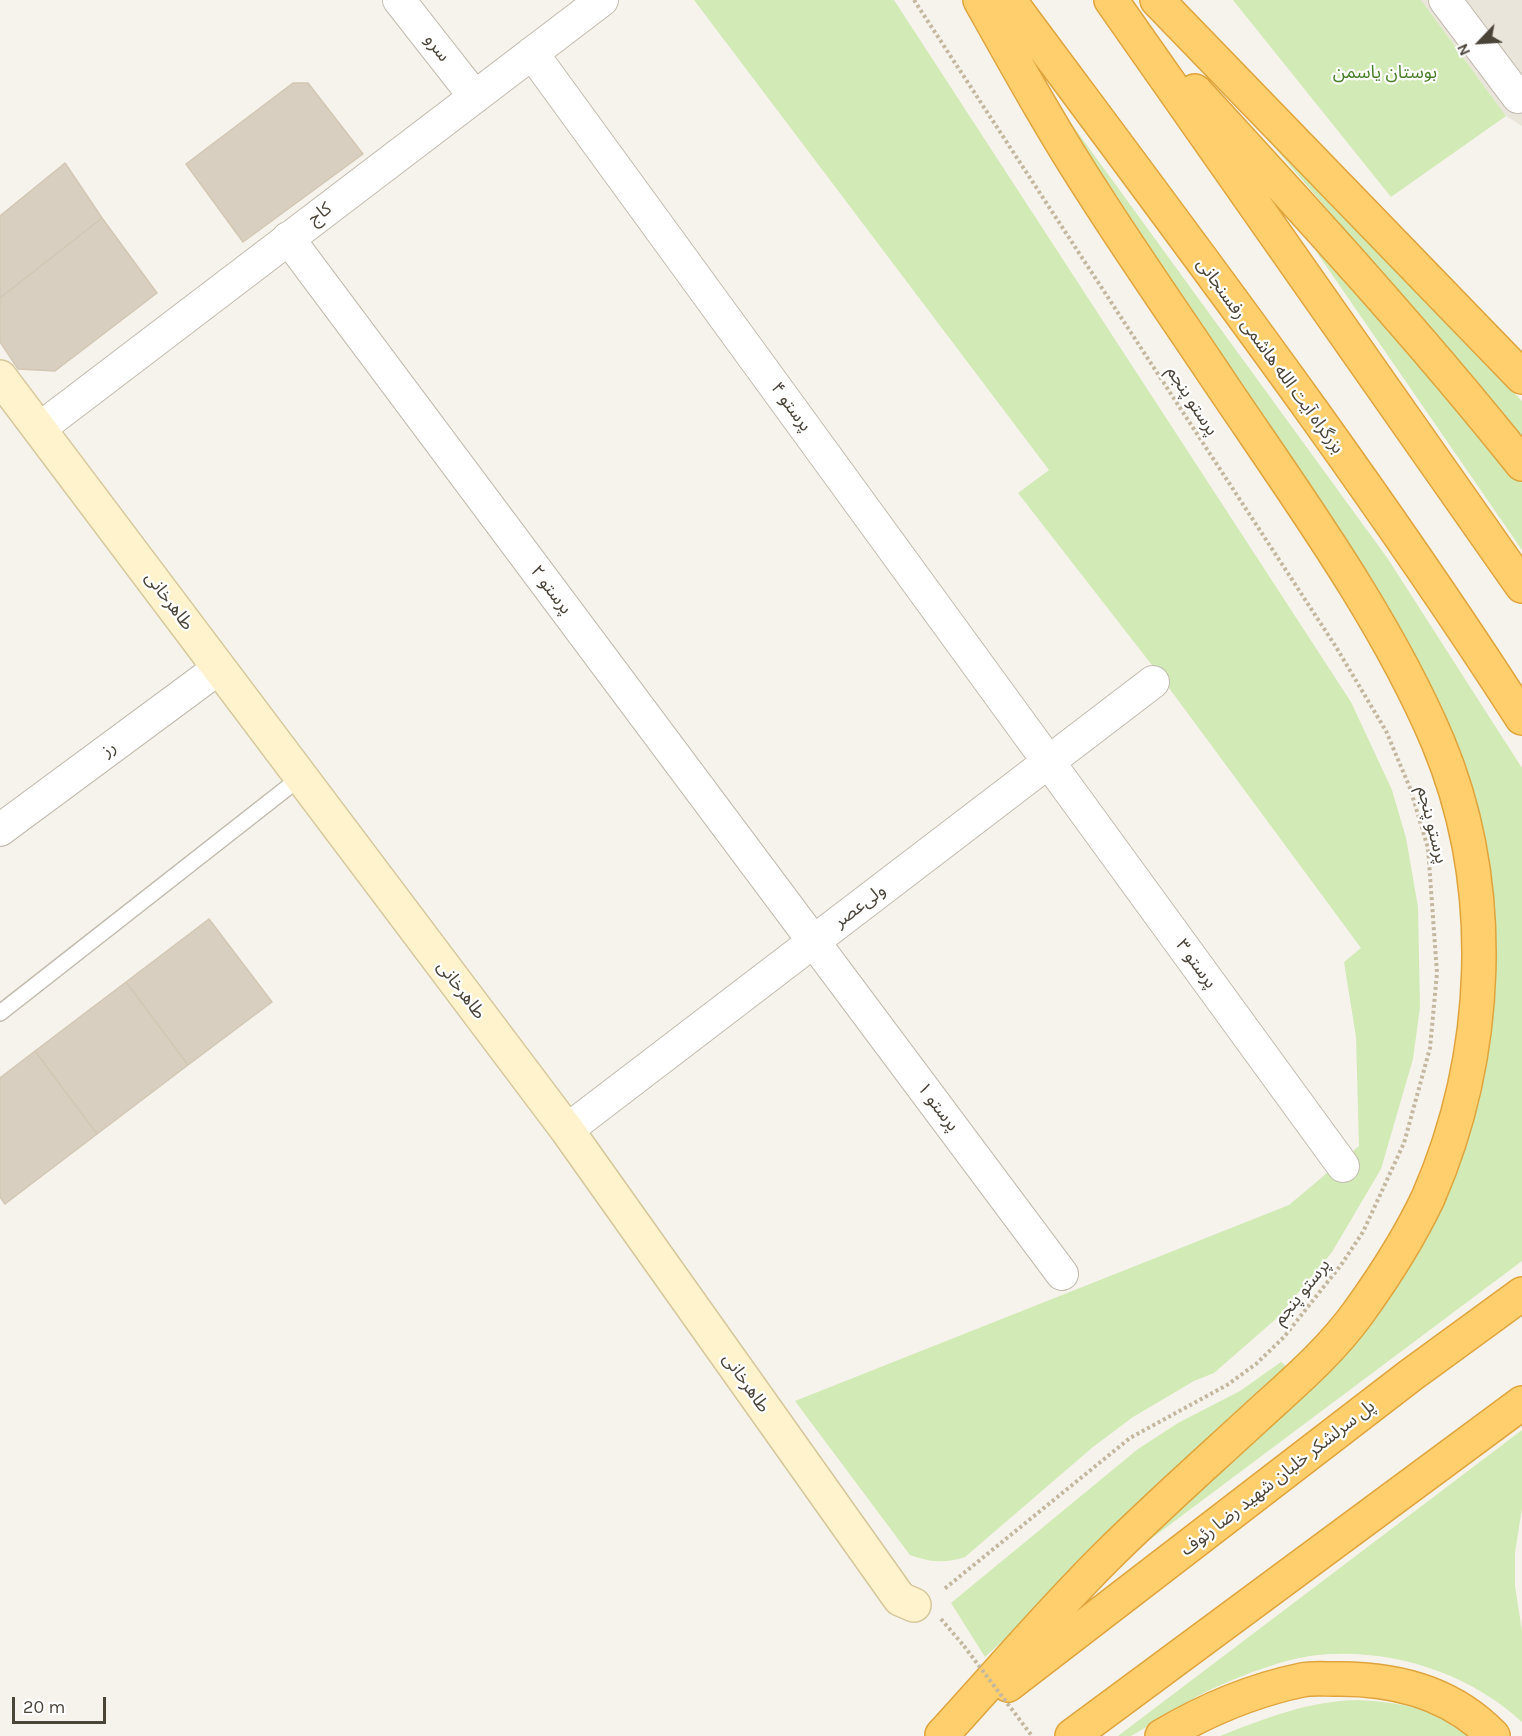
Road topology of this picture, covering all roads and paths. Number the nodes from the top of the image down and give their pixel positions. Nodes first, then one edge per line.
1 (399, 0) edge
2 (602, 0) edge
3 (914, 0) edge
4 (980, 0) edge
5 (1009, 0) edge
6 (1157, 0) edge
7 (1445, 0) edge
8 (1112, 2) edge
9 (532, 53) junction
10 (475, 97) junction
11 (1518, 98) dead end
12 (288, 238) junction
13 (1522, 377) edge
14 (2, 383) edge
15 (39, 429) junction
16 (1522, 464) edge
17 (1522, 586) edge
18 (219, 668) junction
19 (1153, 682) dead end
20 (1522, 718) edge
21 (1049, 761) junction
22 (301, 777) junction
23 (0, 830) edge
24 (814, 941) junction
25 (0, 1013) edge
26 (567, 1130) junction
27 (1343, 1166) dead end
28 (1062, 1274) dead end
29 (1522, 1294) edge
30 (1522, 1403) edge
31 (921, 1604) junction
32 (1078, 1731) edge
33 (941, 1735) edge
34 (1032, 1736) edge
35 (1162, 1736) edge
36 (1493, 1736) edge

1 - 10 street, سرو
2 - 9 street, کاج
3 - 31 path, پرستو پنجم
4 - 33 highway
5 - 20 highway, بزرگراه آیت الله هاشمی رفسنجانی
6 - 13 highway
7 - 11 street
8 - 16 highway
8 - 17 highway
9 - 10 street, کاج
9 - 21 street, پرستو ۴
10 - 12 street, کاج
12 - 15 street, کاج
12 - 24 street, پرستو ۲
14 - 15 street, طاهرخانی
15 - 18 street, طاهرخانی
18 - 22 street, طاهرخانی
18 - 23 street, رز
19 - 21 street, ولی‌عصر
21 - 24 street, ولی‌عصر
21 - 27 street, پرستو ۳
22 - 25 lane
22 - 26 street, طاهرخانی
24 - 26 street, ولی‌عصر
24 - 28 street, پرستو ۱
26 - 31 street, طاهرخانی
29 - 33 highway, پل سرلشکر خلبان شهید رضا رئوف
30 - 32 highway
31 - 34 path, bridge
35 - 36 highway

